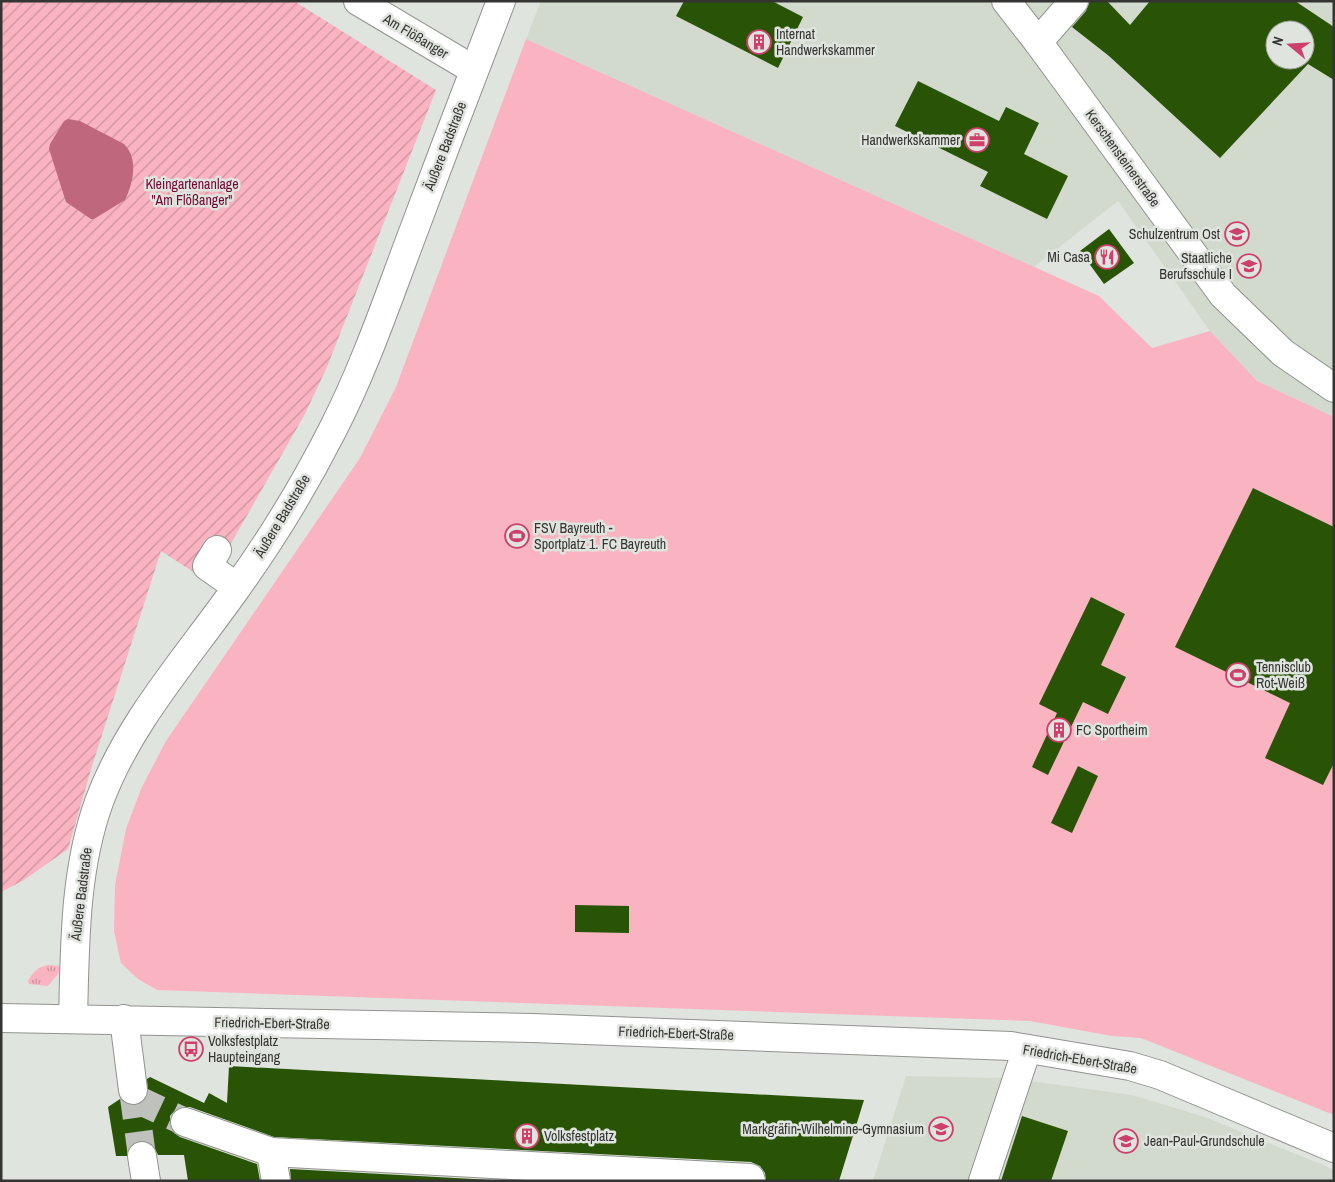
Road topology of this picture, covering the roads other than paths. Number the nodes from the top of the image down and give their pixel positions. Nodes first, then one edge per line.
1 (358, 1) edge
2 (501, 1) edge
3 (1006, 1) edge
4 (1074, 1) edge
5 (1038, 42) junction
6 (474, 70) junction
7 (1334, 388) edge
8 (217, 550) dead end
9 (237, 587) junction
10 (1, 1018) edge
11 (124, 1019) junction
12 (74, 1020) junction
13 (1027, 1049) junction
14 (133, 1090) tunnel mouth
15 (185, 1122) tunnel mouth
16 (1334, 1148) edge
17 (272, 1152) junction
18 (276, 1181) edge
19 (751, 1181) edge
20 (983, 1181) edge

1 - 6 street, Am Flößanger
2 - 6 street, Äußere Badstraße
3 - 5 street, Kerschensteinerstraße
4 - 5 street
5 - 7 street, Kerschensteinerstraße
6 - 9 street, Äußere Badstraße
8 - 9 street
9 - 12 street, Äußere Badstraße
10 - 12 street, Friedrich-Ebert-Straße
11 - 12 street, Friedrich-Ebert-Straße
11 - 13 street, Friedrich-Ebert-Straße
11 - 14 street
13 - 16 street, Friedrich-Ebert-Straße
13 - 20 street
15 - 17 street
17 - 18 street
17 - 19 street

